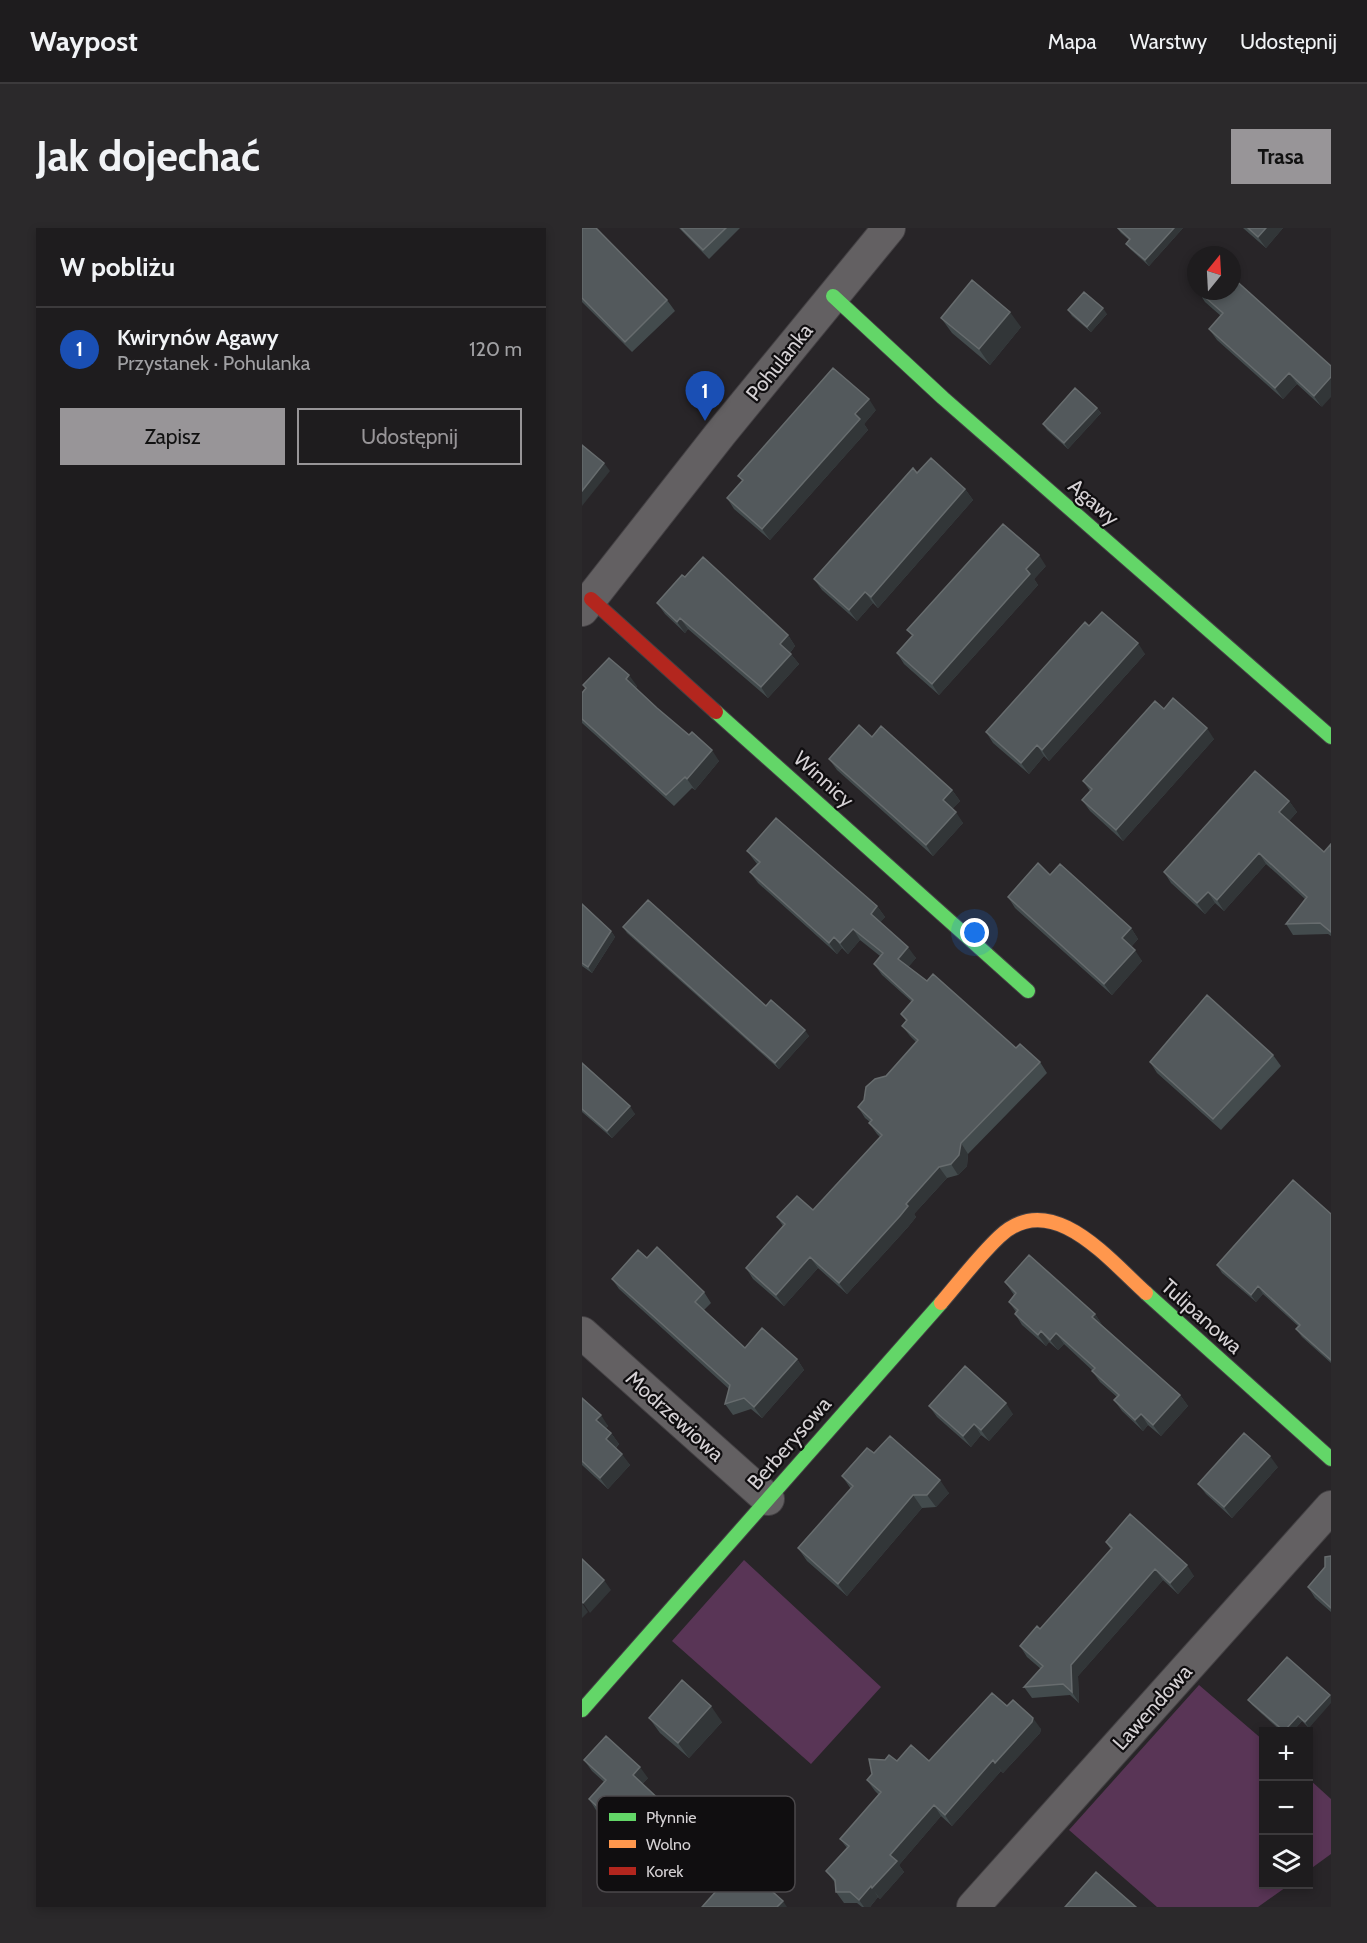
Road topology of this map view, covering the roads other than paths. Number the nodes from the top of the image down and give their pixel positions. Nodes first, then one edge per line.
1 (889, 228) edge
2 (833, 296) junction
3 (587, 604) edge
4 (1331, 737) edge
5 (1028, 991) dead end
6 (1038, 1218) joint
7 (582, 1334) edge
8 (1331, 1459) edge
9 (768, 1499) junction
10 (1331, 1507) edge
11 (582, 1710) edge
12 (973, 1907) edge

1 - 2 street, Pohulanka
2 - 3 street, Pohulanka
2 - 4 street, Agawy
3 - 5 street, Winnicy
6 - 8 street, Tulipanowa
6 - 9 street, Berberysowa
7 - 9 street, Modrzewiowa
9 - 11 street, Berberysowa
10 - 12 street, Lawendowa

